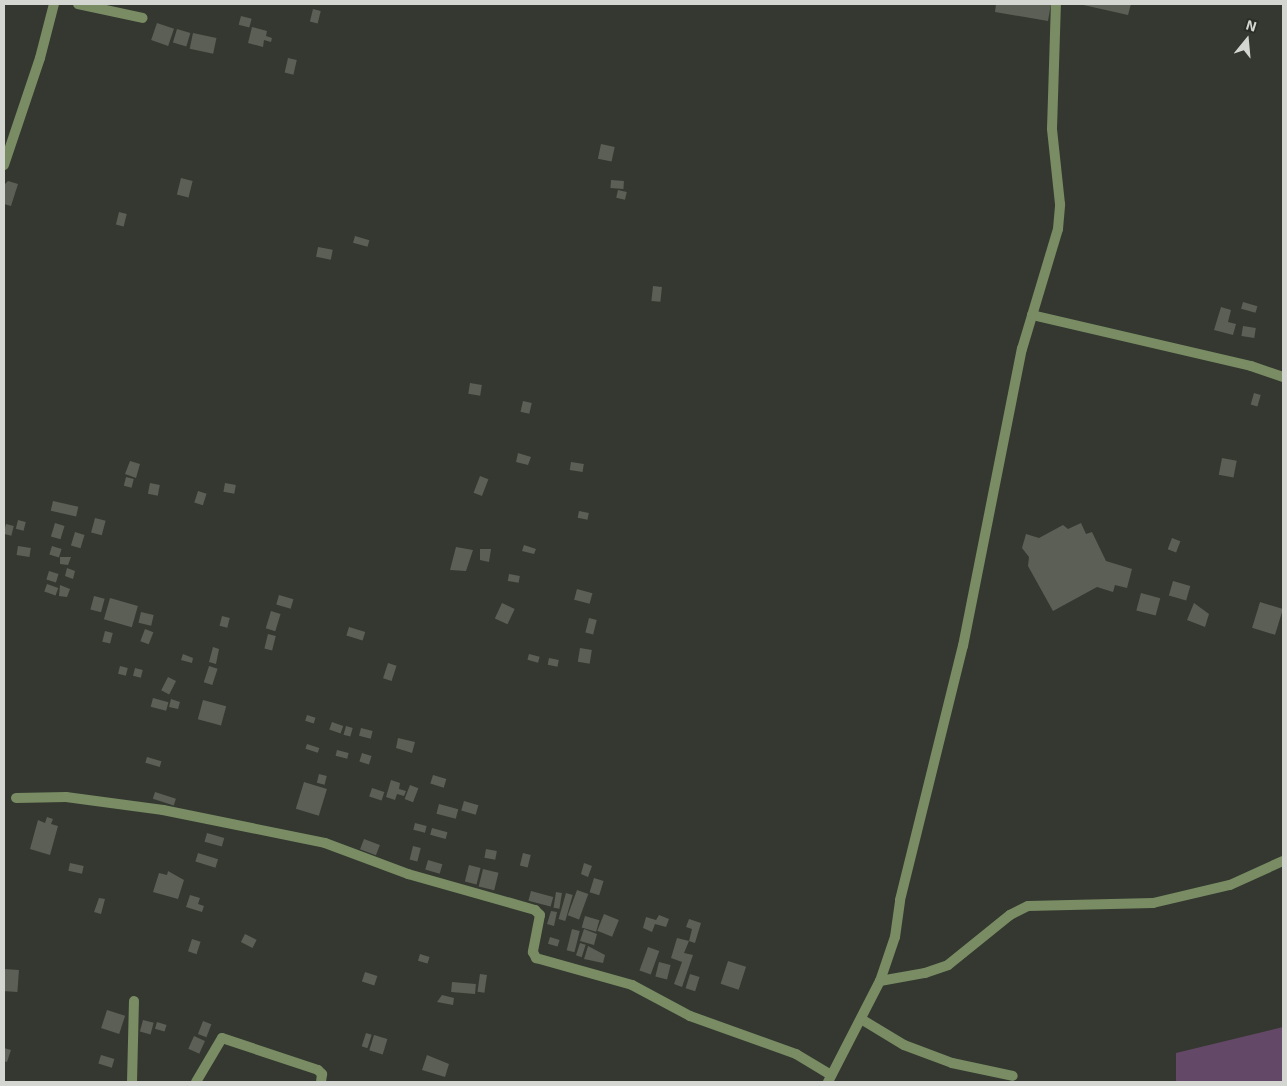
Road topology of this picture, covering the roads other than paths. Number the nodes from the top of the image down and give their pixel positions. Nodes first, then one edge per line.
1 (54, 4) edge
2 (78, 4) edge
3 (1056, 4) edge
4 (143, 18) dead end
5 (4, 165) edge
6 (1032, 315) junction
7 (1283, 377) edge
8 (16, 798) dead end
9 (1283, 861) edge
10 (880, 981) junction
11 (134, 1001) dead end
12 (860, 1019) junction
13 (1013, 1076) dead end
14 (829, 1079) edge
15 (132, 1082) edge
16 (196, 1082) edge
17 (321, 1082) edge

1 - 5 street
2 - 4 street
3 - 6 street
6 - 7 street
6 - 10 street
8 - 14 street
9 - 10 street
10 - 12 street
11 - 15 street
12 - 13 street
12 - 14 street
16 - 17 street

